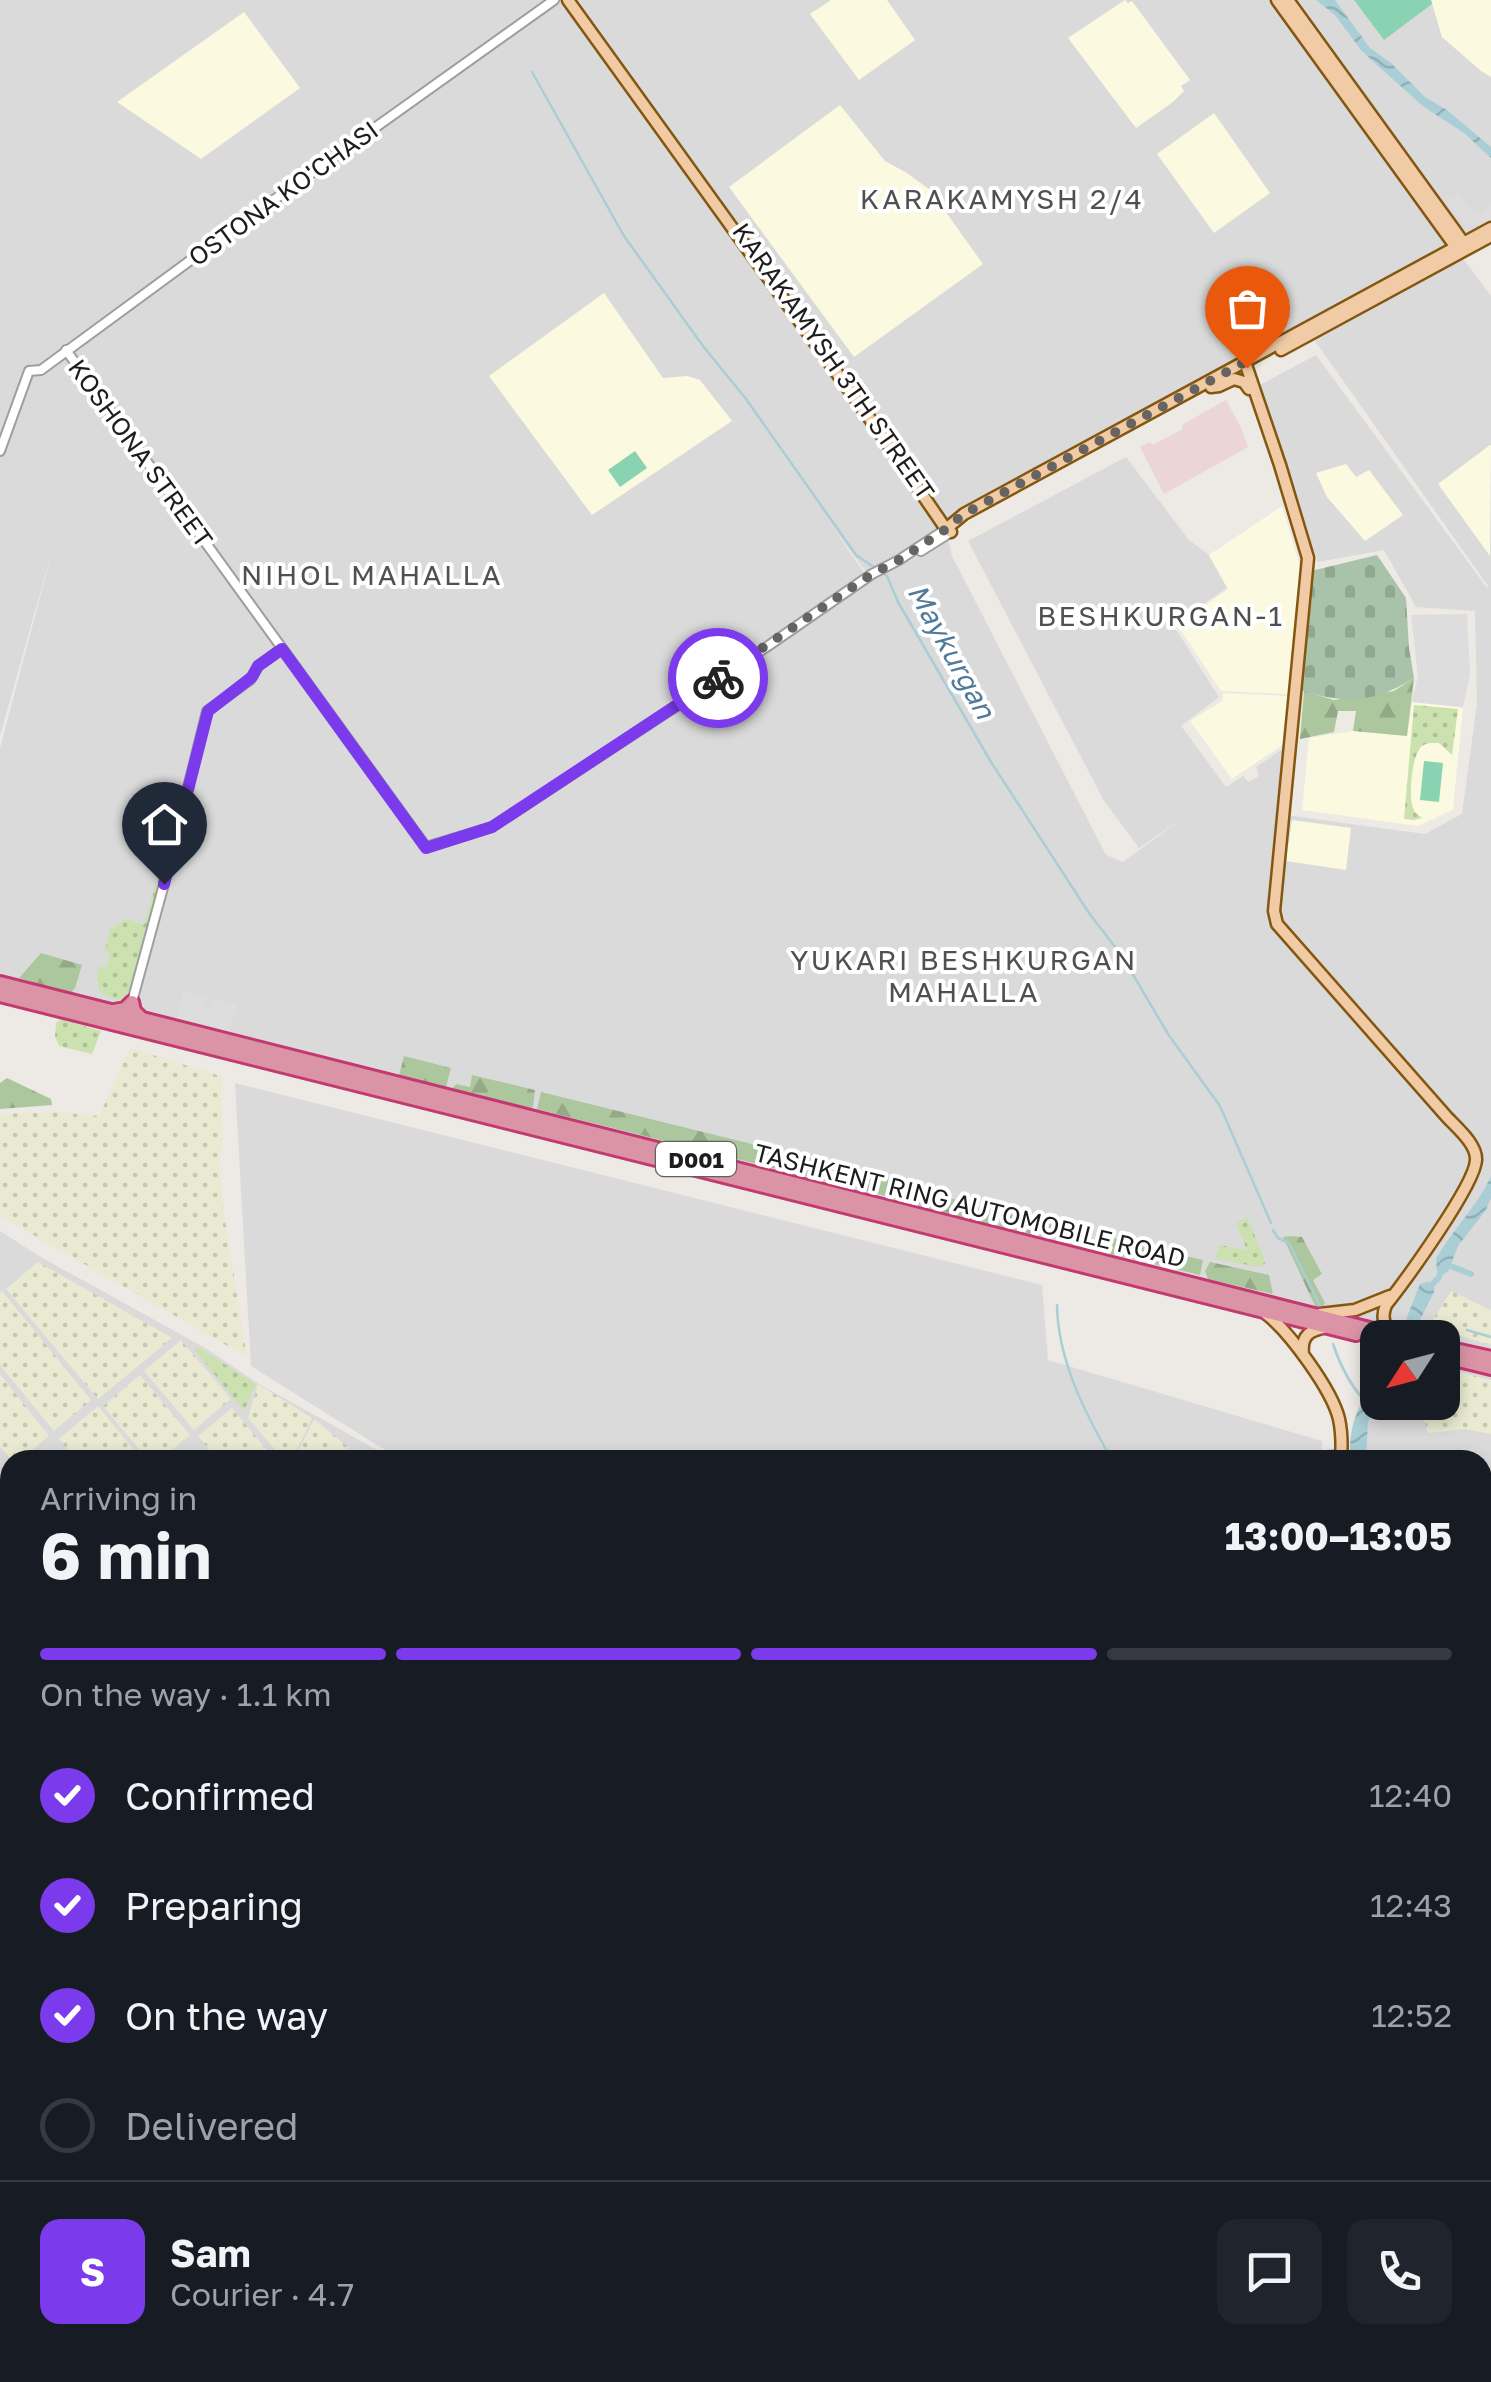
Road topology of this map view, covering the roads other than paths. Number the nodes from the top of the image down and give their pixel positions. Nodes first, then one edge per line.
1 (554, 0) edge
2 (568, 0) edge
3 (576, 0) edge
4 (1285, 4) edge
5 (1491, 228) edge
6 (1491, 236) edge
7 (1461, 246) junction
8 (66, 350) junction
9 (1246, 365) junction
10 (1204, 388) junction
11 (1259, 406) junction
12 (0, 451) edge
13 (949, 528) junction
14 (282, 649) junction
15 (0, 982) edge
16 (0, 995) edge
17 (132, 1002) junction
18 (114, 1012) junction
19 (142, 1018) junction
20 (241, 1049) junction
21 (1396, 1293) junction
22 (1215, 1294) junction
23 (1260, 1310) junction
24 (1312, 1314) junction
25 (1384, 1320) edge
26 (1327, 1327) junction
27 (1360, 1328) edge
28 (1360, 1332) edge
29 (1460, 1351) edge
30 (1491, 1358) edge
31 (1305, 1359) junction
32 (1460, 1360) edge
33 (1491, 1368) edge
34 (1342, 1450) edge

1 - 8 street, OSTONA KO'CHASI
2 - 13 main road, KARAKAMYSH 3TH STREET
3 - 13 main road, KARAKAMYSH 3TH STREET
4 - 7 main road
5 - 7 main road
6 - 7 main road
7 - 9 main road
8 - 12 street, OSTONA KO'CHASI
8 - 14 street, KOSHONA STREET
9 - 10 main road
9 - 11 main road
10 - 11 main road
10 - 13 main road
11 - 21 main road
13 - 14 street, KOSHONA STREET
14 - 17 street
15 - 18 highway, TASHKENT RING AUTOMOBILE ROAD / D001
16 - 20 highway, TASHKENT RING AUTOMOBILE ROAD / D001
17 - 18 highway
17 - 19 highway
18 - 19 highway, TASHKENT RING AUTOMOBILE ROAD / D001
19 - 20 highway, TASHKENT RING AUTOMOBILE ROAD / D001
20 - 22 highway, TASHKENT RING AUTOMOBILE ROAD / D001
21 - 24 main road
21 - 25 main road
22 - 23 highway, TASHKENT RING AUTOMOBILE ROAD / D001
22 - 24 highway, TASHKENT RING AUTOMOBILE ROAD / D001
23 - 26 highway, TASHKENT RING AUTOMOBILE ROAD / D001
23 - 31 main road
24 - 27 highway, TASHKENT RING AUTOMOBILE ROAD / D001
26 - 28 highway, TASHKENT RING AUTOMOBILE ROAD / D001
26 - 31 main road
29 - 30 highway
31 - 34 main road
32 - 33 highway

